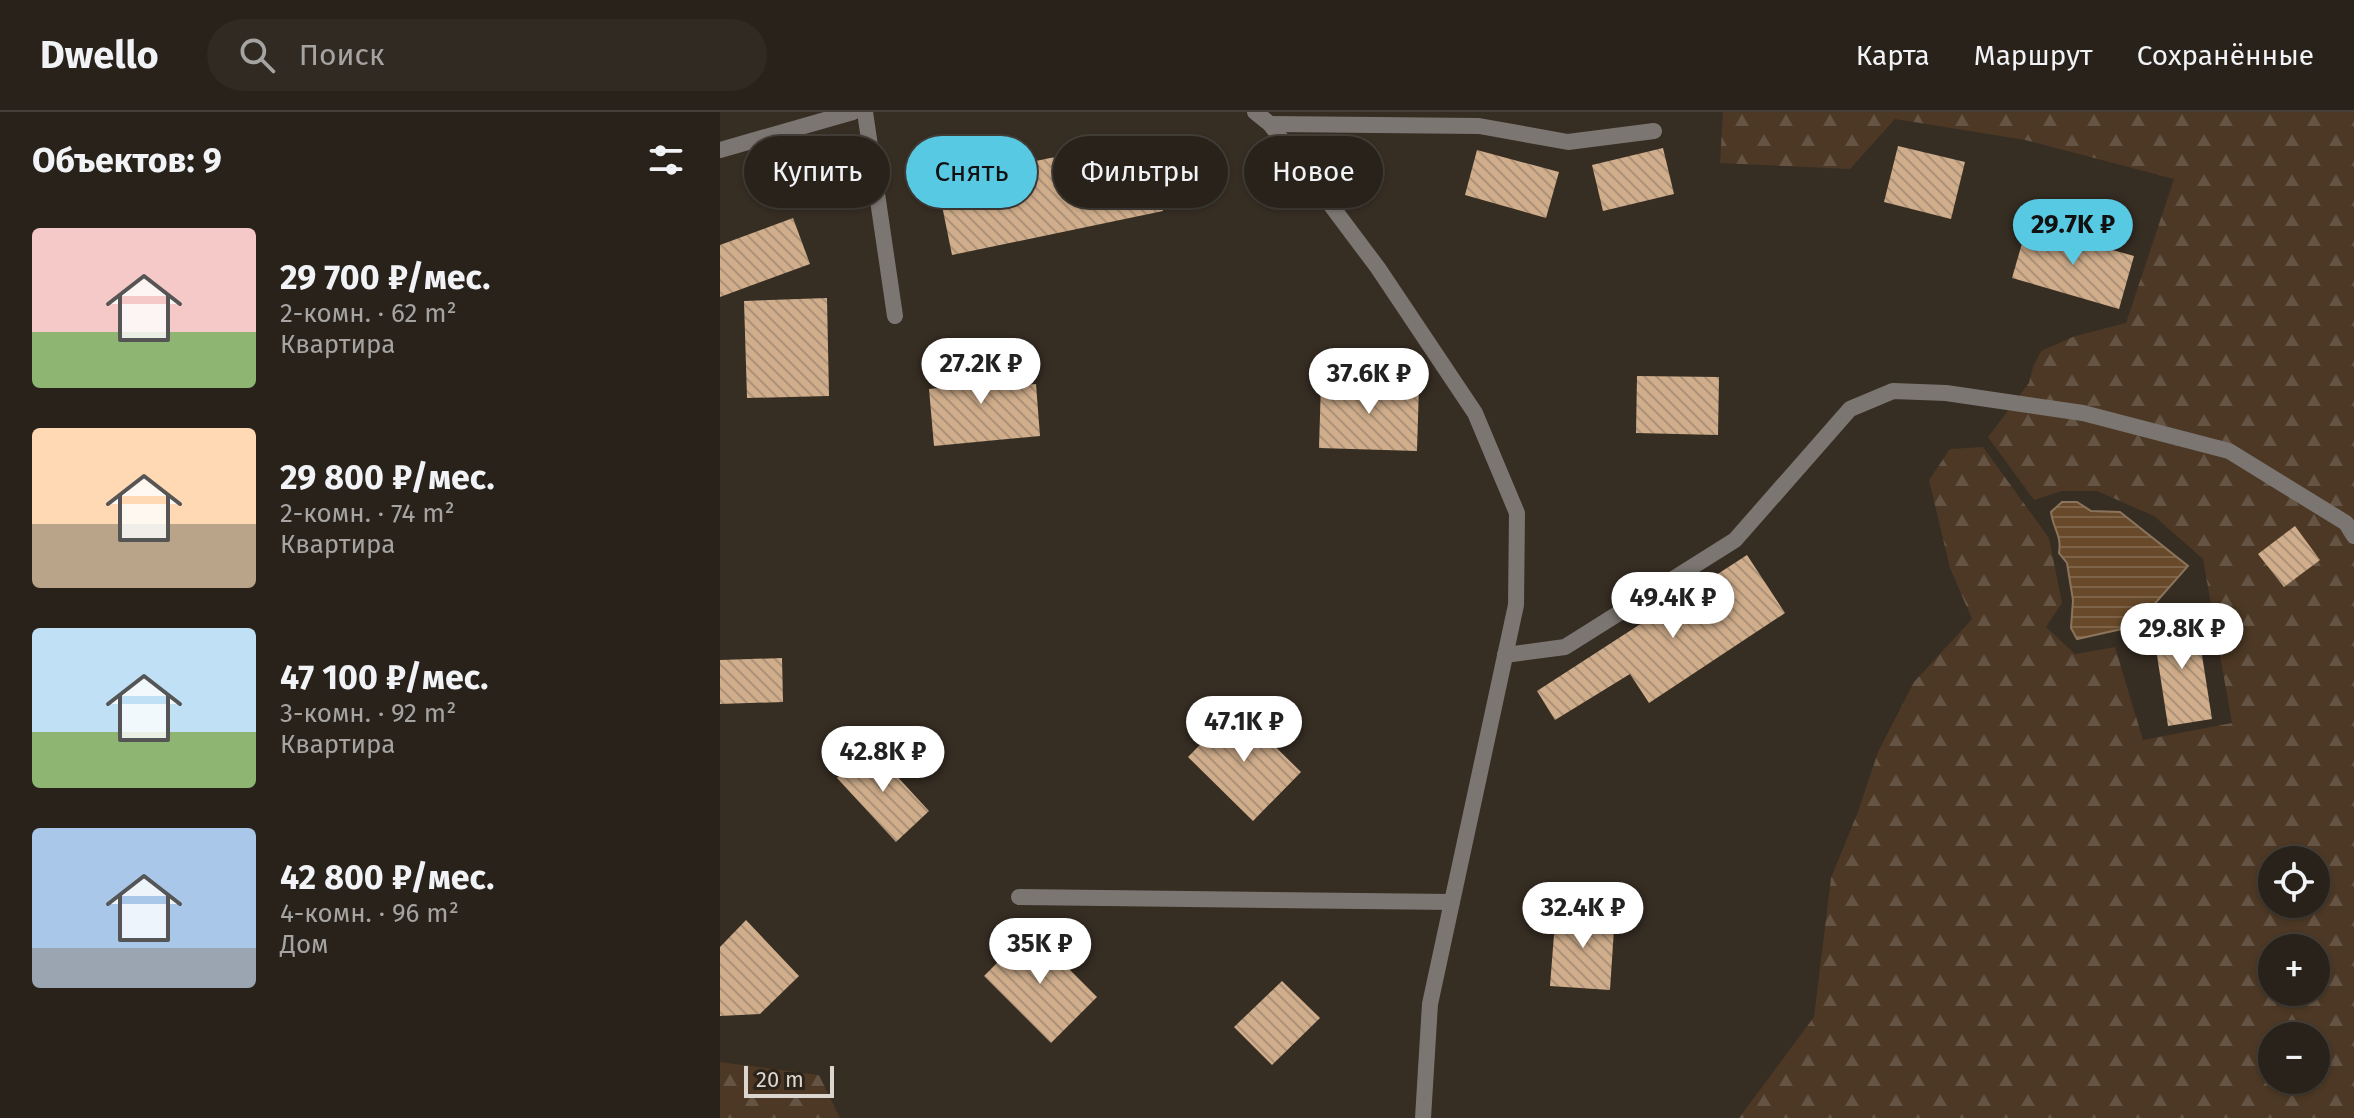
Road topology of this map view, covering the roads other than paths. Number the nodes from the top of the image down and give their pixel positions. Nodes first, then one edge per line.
1 (853, 112) edge
2 (865, 112) edge
3 (1255, 112) edge
4 (1270, 124) junction
5 (1654, 131) dead end
6 (720, 150) edge
7 (895, 316) dead end
8 (2354, 536) edge
9 (1505, 655) junction
10 (1019, 897) dead end
11 (1452, 902) junction
12 (1423, 1118) edge

1 - 6 street
2 - 7 street
3 - 4 street
4 - 5 street
4 - 9 street
8 - 9 street
9 - 11 street
10 - 11 street
11 - 12 street

